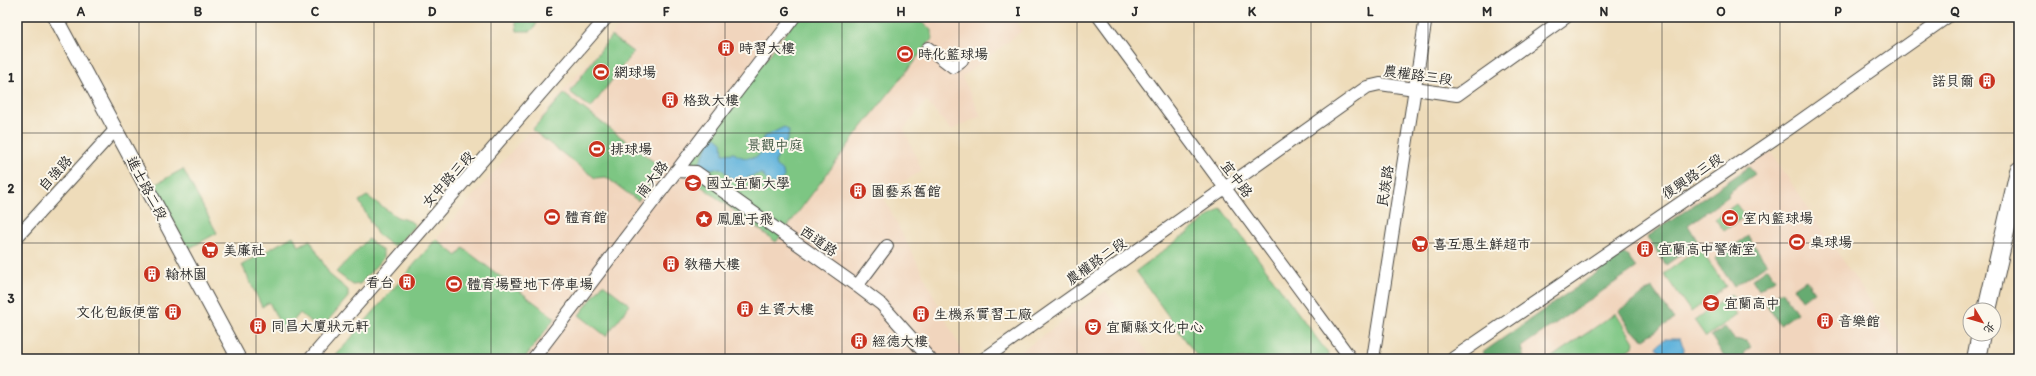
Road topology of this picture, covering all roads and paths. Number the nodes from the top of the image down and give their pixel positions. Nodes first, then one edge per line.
1 (55, 17) edge
2 (607, 17) edge
3 (794, 17) edge
4 (1099, 17) edge
5 (1426, 17) edge
6 (1566, 17) edge
7 (1947, 17) edge
8 (928, 48) dead end
9 (962, 60) dead end
10 (1415, 90) junction
11 (116, 129) junction
12 (676, 171) junction
13 (2019, 171) edge
14 (1225, 187) junction
15 (17, 237) edge
16 (887, 246) dead end
17 (857, 286) junction
18 (1989, 302) edge
19 (1979, 342) edge
20 (238, 359) edge
21 (310, 359) edge
22 (533, 359) edge
23 (930, 359) edge
24 (984, 359) edge
25 (1351, 359) edge
26 (1373, 359) edge
27 (1452, 359) edge
28 (1976, 359) edge

1 - 11 street, 進士路二段
2 - 21 street, 女中路三段
3 - 12 street, 南大路
4 - 14 street, 宜中路
5 - 10 street, 民族路
6 - 10 street, 農權路三段
7 - 27 street, 復興路三段
8 - 9 street
10 - 14 street, 農權路三段
10 - 26 street, 民族路
11 - 15 street, 自強路
11 - 20 street, 進士路二段
12 - 17 street, 西道路
12 - 22 street, 南大路
13 - 18 main road
14 - 24 street, 農權路二段
14 - 25 street, 宜中路
16 - 17 street
17 - 23 street, 西道路
19 - 28 main road

